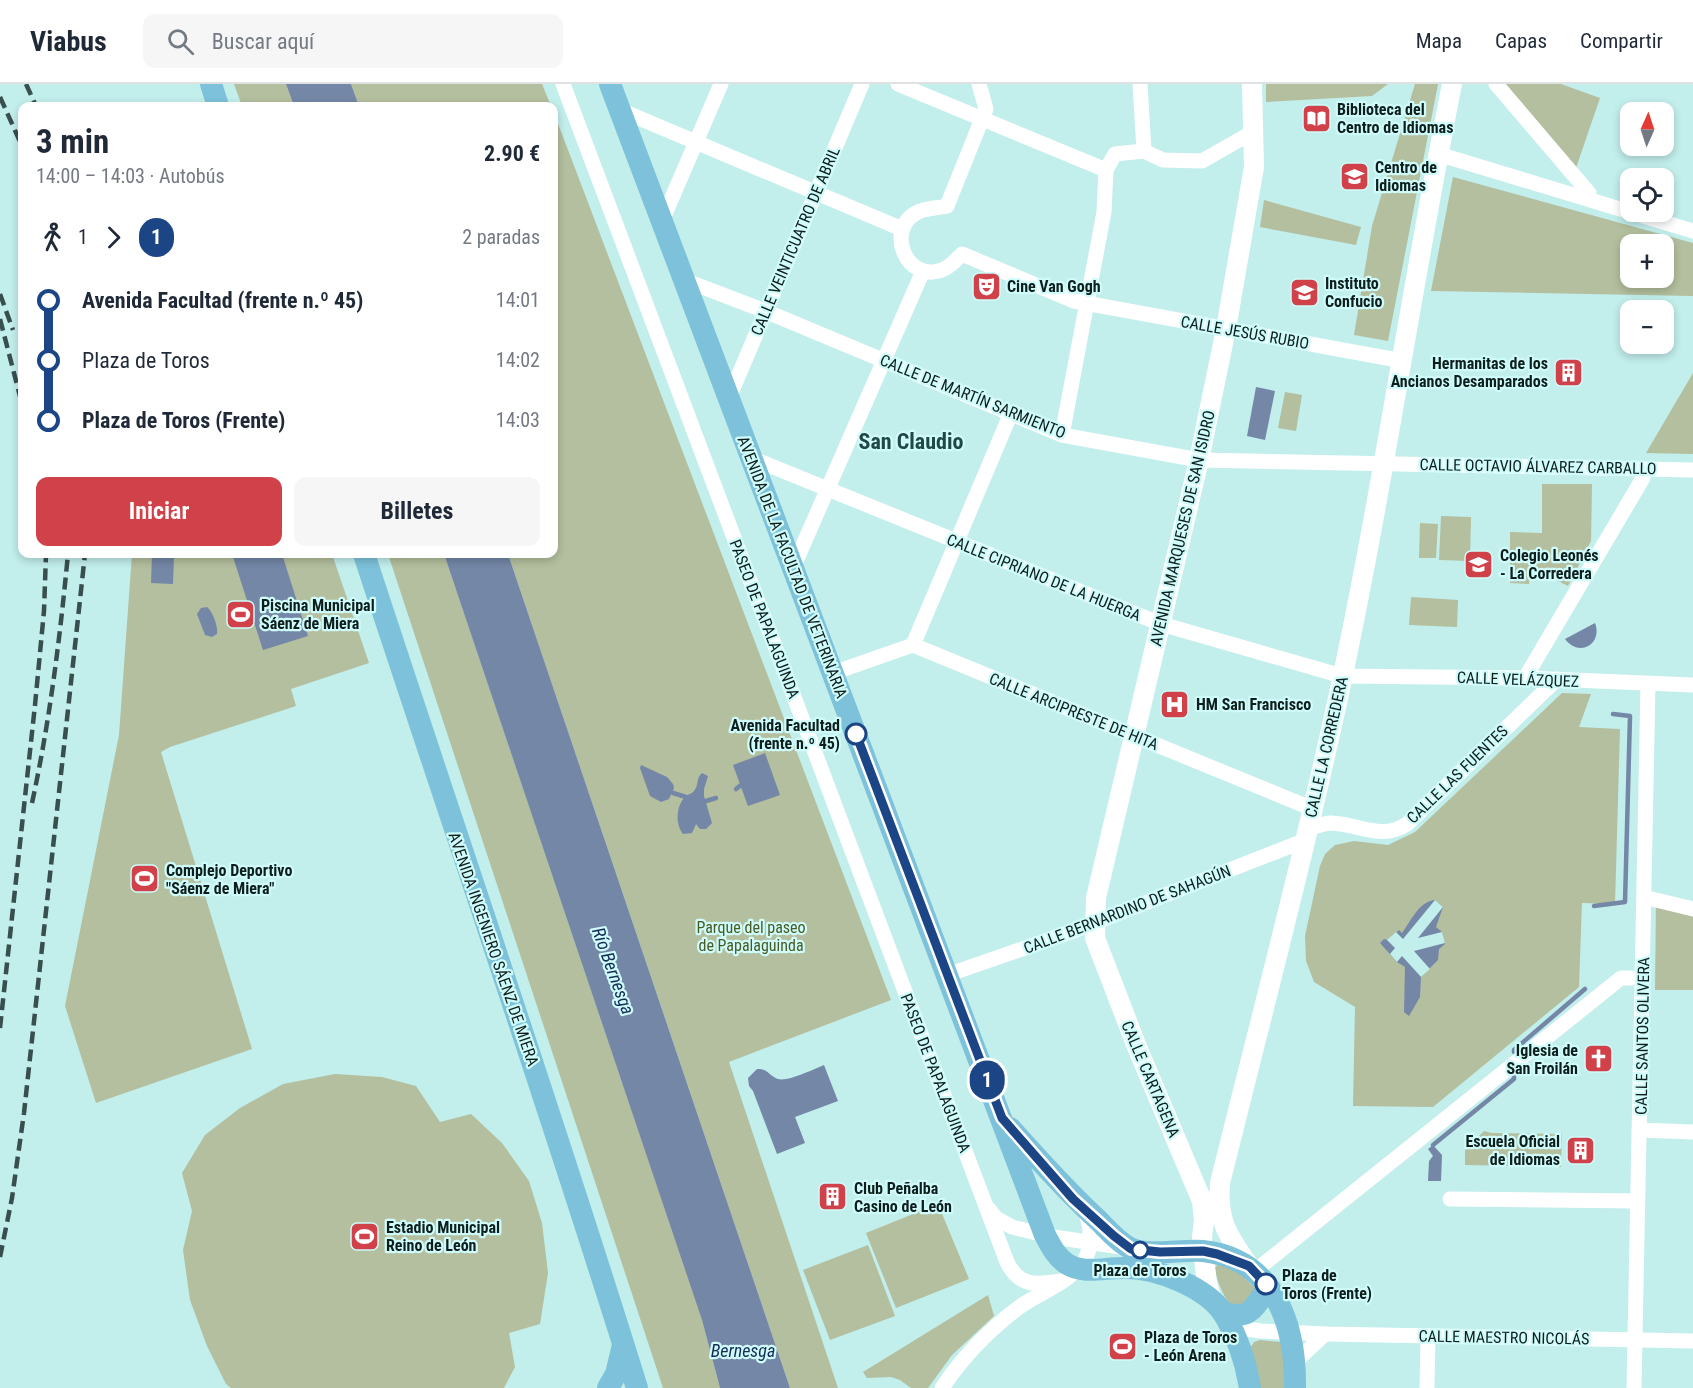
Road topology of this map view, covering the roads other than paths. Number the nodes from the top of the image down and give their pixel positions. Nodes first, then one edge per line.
1 (211, 84) edge
2 (563, 84) edge
3 (610, 84) edge
4 (721, 84) edge
5 (862, 84) edge
6 (898, 84) edge
7 (979, 84) edge
8 (1140, 84) edge
9 (1251, 84) edge
10 (1452, 84) edge
11 (1496, 84) edge
12 (217, 102) edge
13 (620, 110) junction
14 (983, 120) junction
15 (1253, 132) junction
16 (697, 143) junction
17 (1144, 151) junction
18 (1438, 154) junction
19 (1106, 170) junction
20 (1589, 192) dead end
21 (816, 193) junction
22 (662, 221) junction
23 (902, 229) junction
24 (1693, 231) edge
25 (923, 271) junction
26 (684, 280) junction
27 (1086, 304) junction
28 (765, 311) junction
29 (1226, 329) junction
30 (884, 361) junction
31 (1403, 361) junction
32 (729, 398) junction
33 (1011, 413) junction
34 (1062, 435) junction
35 (751, 458) junction
36 (1199, 460) junction
37 (1383, 463) junction
38 (1693, 470) edge
39 (1643, 478) dead end
40 (828, 489) junction
41 (957, 542) junction
42 (365, 558) edge
43 (793, 568) junction
44 (1161, 624) junction
45 (913, 645) junction
46 (833, 673) junction
47 (1342, 676) junction
48 (1525, 678) junction
49 (1557, 679) junction
50 (1648, 684) junction
51 (1693, 685) edge
52 (1134, 735) junction
53 (1313, 808) junction
54 (1307, 835) junction
55 (1652, 899) dead end
56 (1693, 909) edge
57 (1095, 921) junction
58 (948, 975) junction
59 (1632, 978) dead end
60 (1002, 1118) junction
61 (1639, 1130) junction
62 (1693, 1132) edge
63 (1195, 1183) junction
64 (1220, 1183) junction
65 (1450, 1199) dead end
66 (1637, 1201) junction
67 (987, 1207) junction
68 (1085, 1209) junction
69 (1045, 1235) junction
70 (1090, 1242) junction
71 (1202, 1244) junction
72 (1131, 1249) junction
73 (1070, 1275) junction
74 (1257, 1275) junction
75 (1222, 1314) junction
76 (1290, 1332) junction
77 (1320, 1334) junction
78 (1428, 1336) junction
79 (1635, 1339) junction
80 (1693, 1341) edge
81 (623, 1344) junction
82 (1295, 1362) junction
83 (608, 1388) edge
84 (637, 1388) edge
85 (942, 1388) edge
86 (1250, 1388) edge
87 (1294, 1388) edge
88 (1427, 1388) edge
89 (1634, 1388) edge

1 - 12 main road
2 - 67 street, PASEO DE PAPALAGUINDA
3 - 13 main road, AVENIDA DE LA FACULTAD DE VETERINARIA
4 - 16 street
5 - 21 street, CALLE VEINTICUATRO DE ABRIL
6 - 14 street
7 - 14 street
8 - 17 street
9 - 15 main road, AVENIDA MARQUESES DE SAN ISIDRO
10 - 18 main road, CALLE LA CORREDERA
11 - 20 street
13 - 16 street
13 - 22 main road, AVENIDA DE LA FACULTAD DE VETERINARIA
14 - 19 street
14 - 23 street
15 - 17 street
15 - 29 main road, AVENIDA MARQUESES DE SAN ISIDRO
16 - 21 street
16 - 22 street
17 - 19 street
18 - 24 street
18 - 31 main road, CALLE LA CORREDERA
19 - 27 street
21 - 23 street
21 - 28 street, CALLE VEINTICUATRO DE ABRIL
22 - 26 main road, AVENIDA DE LA FACULTAD DE VETERINARIA
23 - 25 street
25 - 27 street, CALLE JESÚS RUBIO
25 - 30 street
26 - 28 street, CALLE DE MARTÍN SARMIENTO
26 - 32 main road, AVENIDA DE LA FACULTAD DE VETERINARIA
27 - 29 street, CALLE JESÚS RUBIO
27 - 34 street
28 - 30 street, CALLE DE MARTÍN SARMIENTO
28 - 32 street, CALLE VEINTICUATRO DE ABRIL
29 - 31 street, CALLE JESÚS RUBIO
29 - 36 main road, AVENIDA MARQUESES DE SAN ISIDRO
30 - 33 street, CALLE DE MARTÍN SARMIENTO
30 - 40 street
31 - 37 main road, CALLE LA CORREDERA
32 - 35 main road, AVENIDA DE LA FACULTAD DE VETERINARIA
33 - 34 street, CALLE DE MARTÍN SARMIENTO
33 - 41 street
34 - 36 street, CALLE DE MARTÍN SARMIENTO
35 - 40 street, CALLE CIPRIANO DE LA HUERGA
35 - 43 main road, AVENIDA DE LA FACULTAD DE VETERINARIA
36 - 37 street, CALLE DE MARTÍN SARMIENTO
36 - 44 main road, AVENIDA MARQUESES DE SAN ISIDRO
37 - 38 street, CALLE OCTAVIO ÁLVAREZ CARBALLO
37 - 47 main road, CALLE LA CORREDERA
39 - 48 street
40 - 41 street, CALLE CIPRIANO DE LA HUERGA
40 - 43 street
41 - 44 street, CALLE CIPRIANO DE LA HUERGA
41 - 45 street
42 - 81 main road, AVENIDA INGENIERO SÁENZ DE MIERA
43 - 46 main road, AVENIDA DE LA FACULTAD DE VETERINARIA
44 - 47 street, CALLE CIPRIANO DE LA HUERGA
44 - 52 main road, AVENIDA MARQUESES DE SAN ISIDRO
45 - 46 street
45 - 52 street, CALLE ARCIPRESTE DE HITA
46 - 58 main road, AVENIDA DE LA FACULTAD DE VETERINARIA
47 - 48 street, CALLE VELÁZQUEZ
47 - 53 main road, CALLE LA CORREDERA
48 - 49 street, CALLE VELÁZQUEZ
49 - 50 street, CALLE VELÁZQUEZ
49 - 54 street, CALLE LAS FUENTES
50 - 51 street, CALLE VELÁZQUEZ
50 - 61 street, CALLE SANTOS OLIVERA
52 - 53 street, CALLE ARCIPRESTE DE HITA
52 - 57 main road, AVENIDA MARQUESES DE SAN ISIDRO
53 - 54 main road, CALLE LA CORREDERA
54 - 57 street, CALLE BERNARDINO DE SAHAGÚN
54 - 64 main road, CALLE LA CORREDERA
55 - 56 street
57 - 58 street, CALLE BERNARDINO DE SAHAGÚN
57 - 63 main road, CALLE CARTAGENA
58 - 60 main road, AVENIDA DE LA FACULTAD DE VETERINARIA
59 - 74 street
60 - 68 main road, AVENIDA DE LA FACULTAD DE VETERINARIA
60 - 69 main road, AVENIDA DE LA FACULTAD DE VETERINARIA
61 - 62 street
61 - 66 street, CALLE SANTOS OLIVERA
63 - 64 street
63 - 71 main road, CALLE CARTAGENA
64 - 74 main road, CALLE LA CORREDERA
65 - 66 street
66 - 79 street, CALLE SANTOS OLIVERA
67 - 69 street
67 - 73 street, PASEO DE PAPALAGUINDA
68 - 70 street
68 - 72 main road, AVENIDA DE LA FACULTAD DE VETERINARIA
69 - 70 street
69 - 73 main road, AVENIDA DE LA FACULTAD DE VETERINARIA
70 - 72 street
70 - 73 street
71 - 72 main road
71 - 74 main road
71 - 75 main road, CALLE CARTAGENA
73 - 75 main road
73 - 85 street
74 - 75 main road
74 - 76 main road, CALLE LA CORREDERA
75 - 76 street, CALLE MAESTRO NICOLÁS
75 - 86 main road
76 - 77 street, CALLE MAESTRO NICOLÁS
76 - 82 main road, CALLE LA CORREDERA
77 - 78 street, CALLE MAESTRO NICOLÁS
77 - 82 street
78 - 79 street, CALLE MAESTRO NICOLÁS
78 - 88 street
79 - 80 street, CALLE MAESTRO NICOLÁS
79 - 89 street, CALLE SANTOS OLIVERA
81 - 83 main road
81 - 84 main road, AVENIDA INGENIERO SÁENZ DE MIERA
82 - 87 main road, CALLE LA CORREDERA

